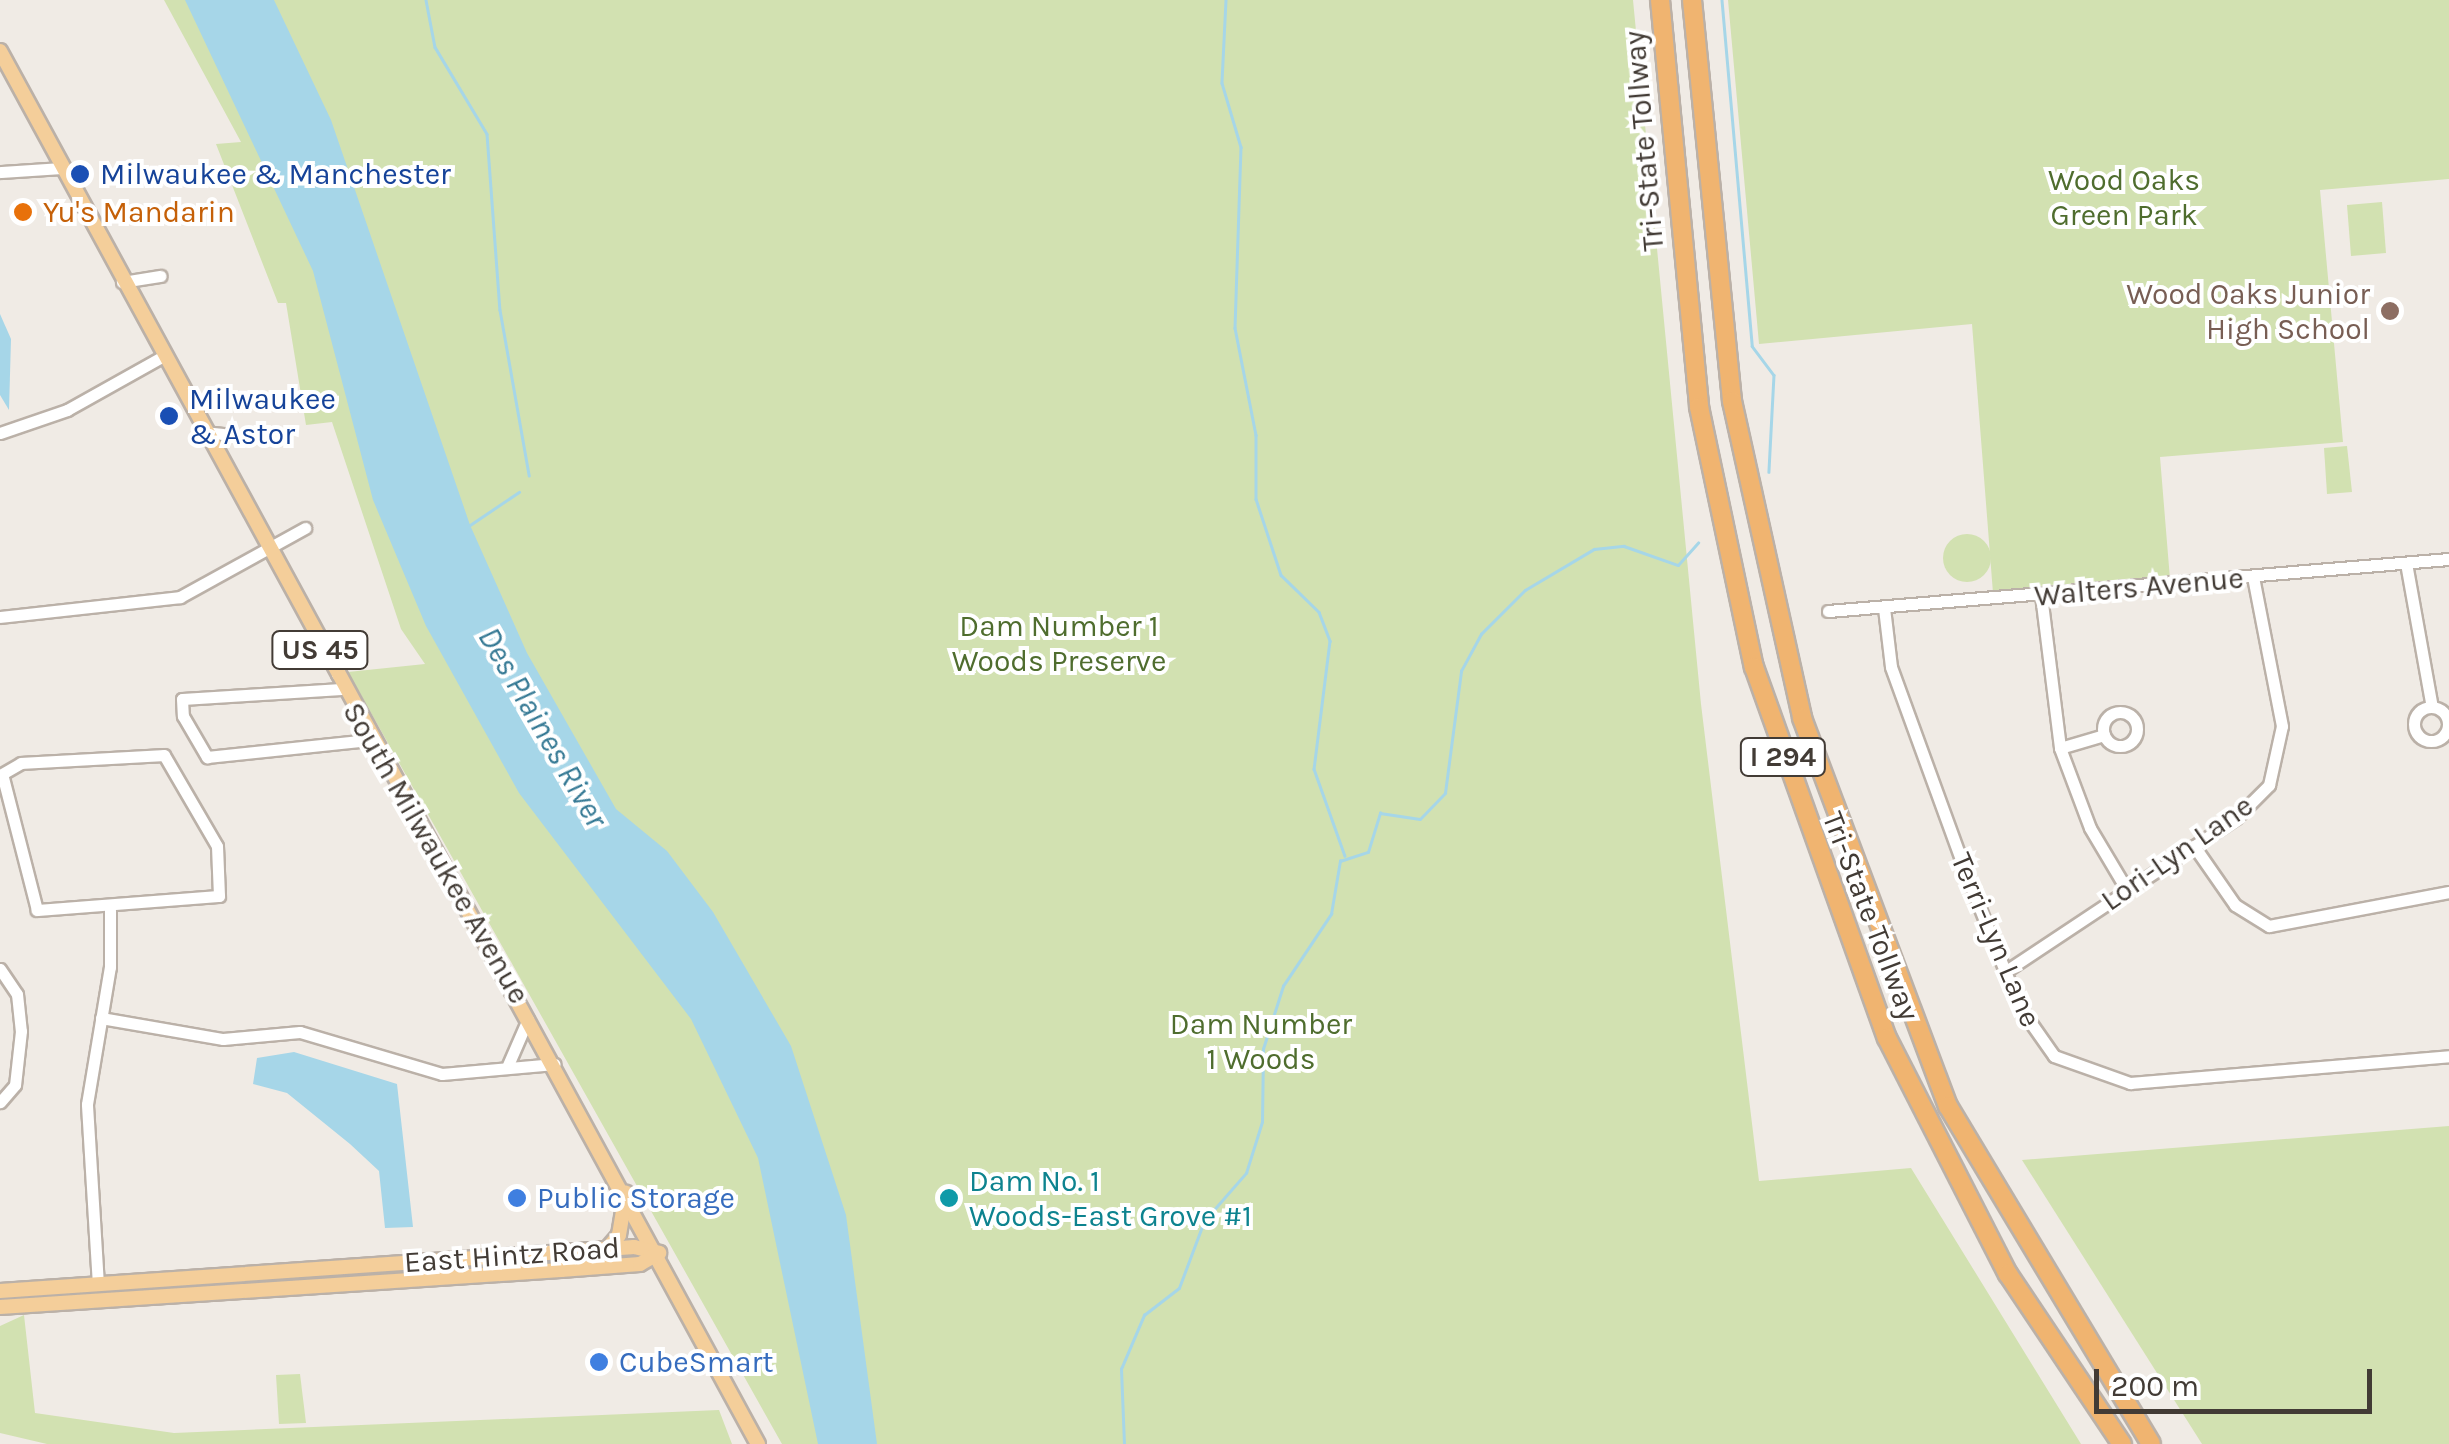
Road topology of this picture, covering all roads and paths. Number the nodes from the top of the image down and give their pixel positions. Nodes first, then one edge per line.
1 (1660, 0) edge
2 (1692, 0) edge
3 (0, 50) edge
4 (60, 168) junction
5 (0, 172) edge
6 (161, 276) dead end
7 (122, 282) junction
8 (162, 357) junction
9 (202, 432) junction
10 (0, 433) edge
11 (223, 434) dead end
12 (305, 528) dead end
13 (265, 548) junction
14 (2449, 559) edge
15 (2406, 563) junction
16 (2253, 577) junction
17 (2042, 595) junction
18 (1884, 608) junction
19 (1828, 610) dead end
20 (0, 617) edge
21 (345, 652) dead end
22 (338, 683) junction
23 (2432, 707) dead end
24 (2104, 734) dead end
25 (370, 740) junction
26 (2060, 748) junction
27 (2194, 846) junction
28 (2127, 890) junction
29 (2449, 892) edge
30 (110, 910) junction
31 (0, 969) edge
32 (2006, 971) junction
33 (528, 1016) junction
34 (101, 1018) junction
35 (2449, 1056) edge
36 (555, 1064) junction
37 (508, 1065) junction
38 (0, 1102) edge
39 (626, 1192) junction
40 (607, 1249) junction
41 (660, 1253) junction
42 (98, 1285) junction
43 (0, 1291) edge
44 (0, 1307) edge
45 (758, 1444) edge
46 (2122, 1444) edge
47 (2151, 1444) edge

1 - 46 highway, Tri-State Tollway / I 294
2 - 47 highway, Tri-State Tollway / I 294
3 - 4 main road, South Milwaukee Avenue / US 45
4 - 5 street
4 - 7 main road, South Milwaukee Avenue / US 45
6 - 7 street
7 - 8 main road, South Milwaukee Avenue / US 45
8 - 9 main road, South Milwaukee Avenue / US 45
8 - 10 street
9 - 11 street
9 - 13 main road, South Milwaukee Avenue / US 45
12 - 13 street
13 - 20 street
13 - 22 main road, South Milwaukee Avenue / US 45
14 - 15 street, Walters Avenue
15 - 16 street, Walters Avenue
15 - 23 street
16 - 17 street, Walters Avenue
16 - 27 street, Lori-Lyn Lane
17 - 18 street, Walters Avenue
17 - 26 street
18 - 19 street, Walters Avenue
18 - 32 street, Terri-Lyn Lane
21 - 22 street
22 - 25 main road, South Milwaukee Avenue / US 45
22 - 25 street
24 - 26 street
25 - 33 main road, South Milwaukee Avenue / US 45
26 - 28 street
27 - 28 street, Lori-Lyn Lane
27 - 29 street
28 - 32 street, Lori-Lyn Lane
30 - 30 street
30 - 34 street
31 - 38 street
32 - 35 street, Terri-Lyn Lane
33 - 36 main road, South Milwaukee Avenue / US 45
33 - 37 street
34 - 37 street
34 - 42 street
36 - 37 street
36 - 39 main road, South Milwaukee Avenue / US 45
39 - 40 main road
39 - 41 main road, South Milwaukee Avenue / US 45
40 - 41 main road, East Hintz Road
40 - 42 main road, East Hintz Road
41 - 44 main road, East Hintz Road
41 - 45 main road, South Milwaukee Avenue / US 45
42 - 43 main road, East Hintz Road

